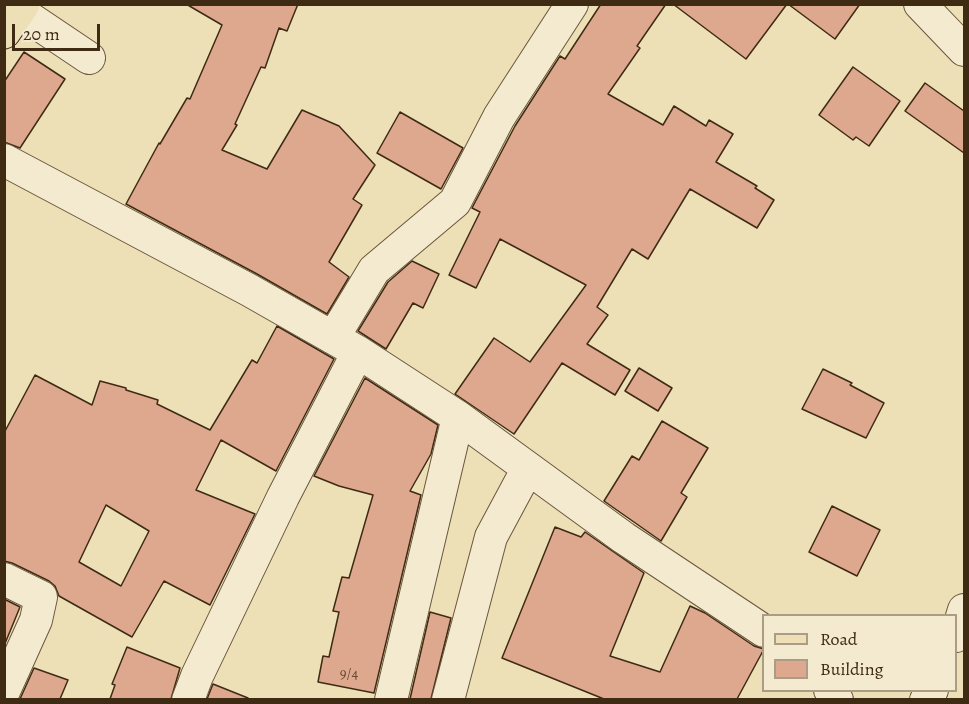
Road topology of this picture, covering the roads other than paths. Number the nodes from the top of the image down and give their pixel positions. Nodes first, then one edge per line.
1 (572, 4) edge
2 (920, 4) edge
3 (15, 16) edge
4 (964, 50) edge
5 (89, 58) dead end
6 (4, 160) edge
7 (345, 345) junction
8 (458, 417) junction
9 (528, 468) junction
10 (4, 579) edge
11 (964, 610) edge
12 (762, 630) edge
13 (957, 633) edge
14 (4, 691) edge
15 (188, 699) edge
16 (391, 699) edge
17 (448, 699) edge

1 - 7 street
2 - 4 street
3 - 5 street
6 - 7 street
7 - 8 street
7 - 15 street
8 - 9 street
8 - 16 street
9 - 12 street
9 - 17 street
10 - 14 street
11 - 13 street

